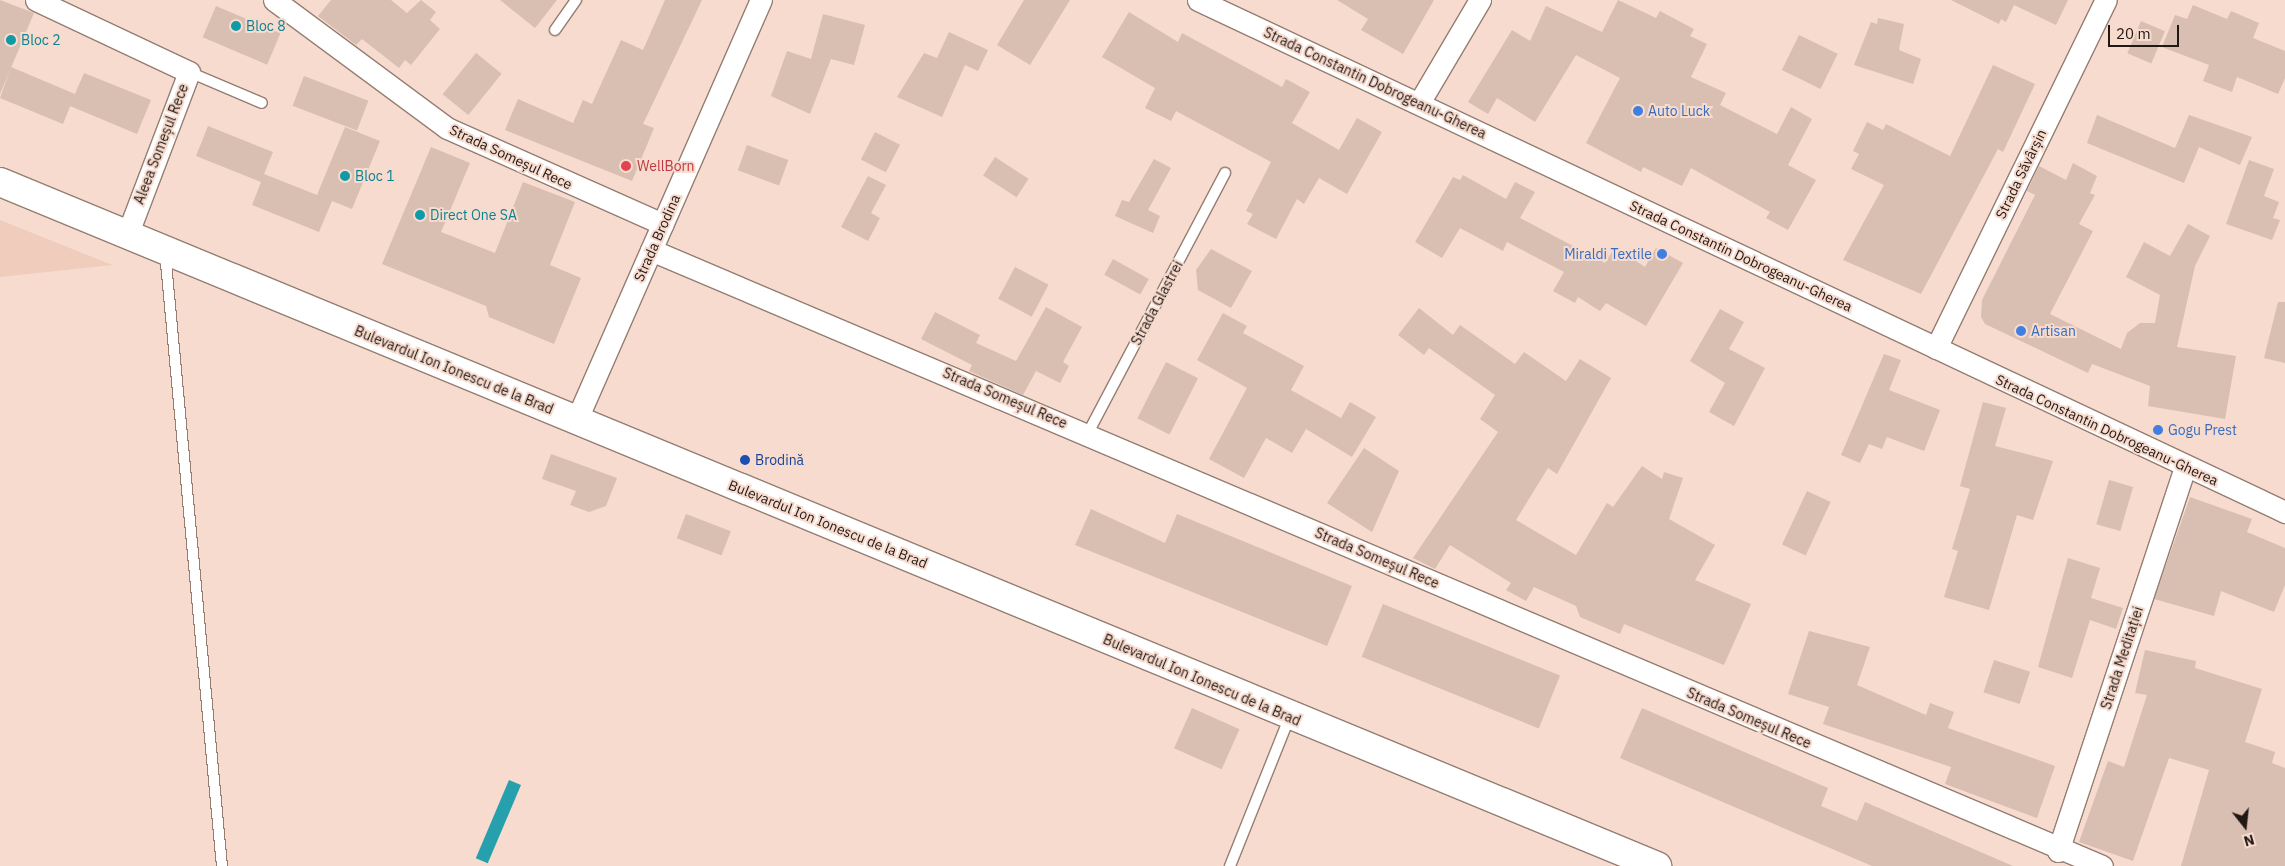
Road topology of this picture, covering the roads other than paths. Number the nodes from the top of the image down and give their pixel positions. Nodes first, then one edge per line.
1 (36, 0) edge
2 (274, 0) edge
3 (576, 0) edge
4 (762, 0) edge
5 (1198, 0) edge
6 (1480, 0) edge
7 (2106, 0) edge
8 (555, 30) dead end
9 (190, 72) junction
10 (262, 103) dead end
11 (1419, 103) junction
12 (1225, 173) dead end
13 (0, 182) edge
14 (663, 224) junction
15 (127, 235) junction
16 (651, 250) junction
17 (165, 251) junction
18 (1936, 348) junction
19 (576, 421) junction
20 (1088, 433) junction
21 (2185, 466) junction
22 (2285, 512) edge
23 (1290, 716) junction
24 (2058, 851) junction
25 (222, 866) edge
26 (1230, 866) edge
27 (1657, 866) edge
28 (2102, 866) edge

1 - 9 street, Aleea Someșul Rece
2 - 14 street, Strada Someșul Rece
3 - 8 lane
4 - 14 street, Strada Brodina
5 - 11 street, Strada Constantin Dobrogeanu-Gherea
6 - 11 street
7 - 18 street, Strada Săvârșin
9 - 10 lane
9 - 15 street, Aleea Someșul Rece
11 - 18 street, Strada Constantin Dobrogeanu-Gherea
12 - 20 lane, Strada Glastrei
13 - 15 main road, Bulevardul Ion Ionescu de la Brad
14 - 16 street, Strada Brodina
15 - 17 main road, Bulevardul Ion Ionescu de la Brad
16 - 19 street, Strada Brodina
16 - 20 street, Strada Someșul Rece
17 - 19 main road, Bulevardul Ion Ionescu de la Brad
17 - 25 lane
18 - 21 street, Strada Constantin Dobrogeanu-Gherea
19 - 23 main road, Bulevardul Ion Ionescu de la Brad
20 - 24 street, Strada Someșul Rece
21 - 22 street, Strada Constantin Dobrogeanu-Gherea
21 - 24 street, Strada Meditației
23 - 26 lane
23 - 27 main road, Bulevardul Ion Ionescu de la Brad
24 - 28 street, Strada Someșul Rece

